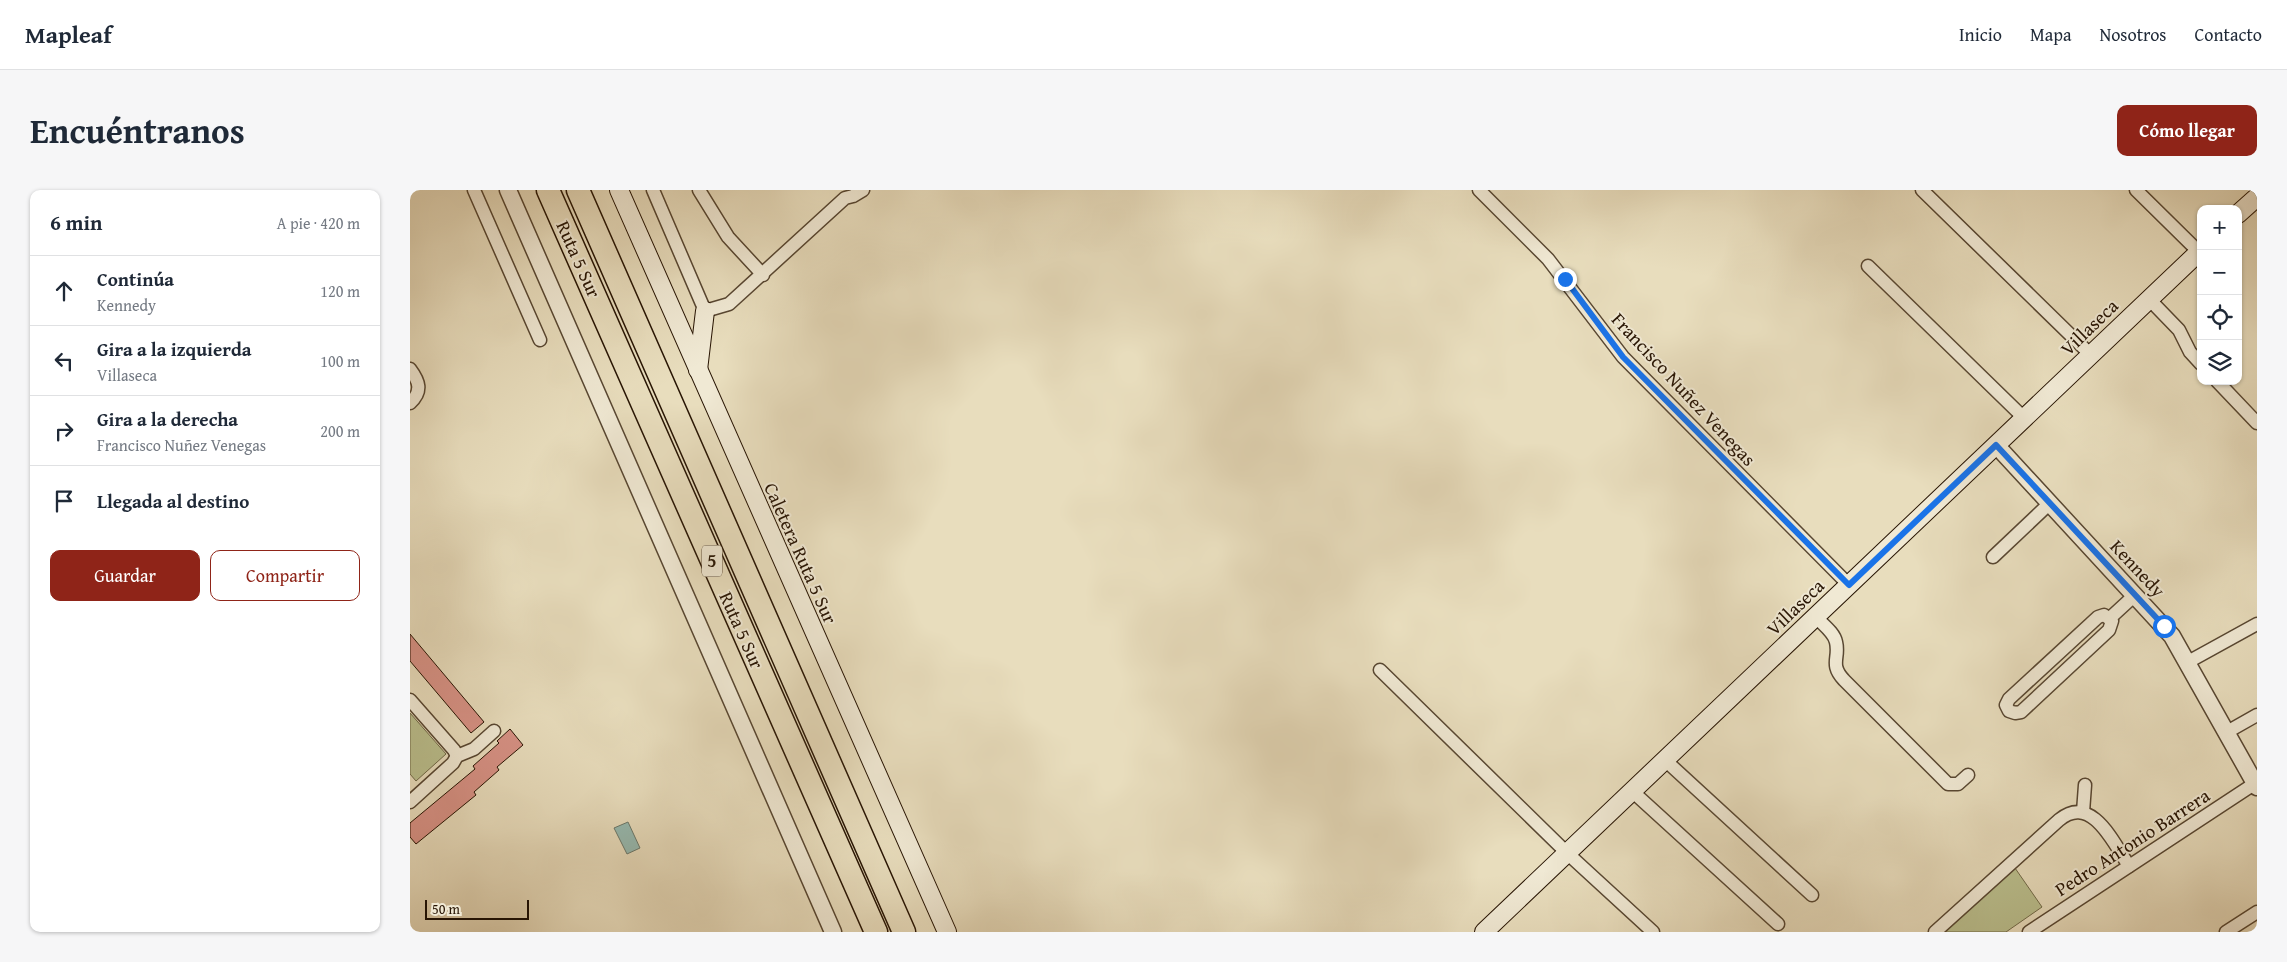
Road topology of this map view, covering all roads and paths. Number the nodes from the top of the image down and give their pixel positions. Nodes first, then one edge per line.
1 (474, 190) edge
2 (508, 190) edge
3 (548, 190) edge
4 (578, 190) edge
5 (619, 190) edge
6 (653, 190) edge
7 (699, 190) edge
8 (863, 190) edge
9 (1478, 190) edge
10 (1922, 190) edge
11 (2136, 190) edge
12 (842, 194) edge
13 (2257, 197) edge
14 (2242, 210) edge
15 (2199, 250) edge
16 (2197, 254) edge
17 (1868, 266) dead end
18 (763, 276) junction
19 (2149, 299) junction
20 (705, 311) junction
21 (540, 340) dead end
22 (2091, 355) junction
23 (2197, 360) edge
24 (410, 369) edge
25 (698, 373) junction
26 (2221, 385) edge
27 (410, 403) edge
28 (2024, 418) junction
29 (2257, 423) edge
30 (1996, 445) junction
31 (2050, 503) junction
32 (1993, 557) dead end
33 (1849, 585) junction
34 (2135, 595) junction
35 (1816, 617) junction
36 (2110, 618) junction
37 (2257, 624) edge
38 (2050, 661) junction
39 (2188, 662) junction
40 (1380, 670) dead end
41 (2062, 674) junction
42 (410, 700) edge
43 (2257, 715) edge
44 (494, 731) dead end
45 (2227, 732) junction
46 (456, 756) junction
47 (1665, 760) junction
48 (1968, 775) dead end
49 (2256, 784) edge
50 (2085, 785) dead end
51 (1632, 791) junction
52 (412, 796) edge
53 (2083, 812) junction
54 (1567, 853) junction
55 (2129, 866) junction
56 (1812, 895) dead end
57 (2257, 912) edge
58 (1778, 924) dead end
59 (833, 932) edge
60 (876, 932) edge
61 (904, 932) edge
62 (947, 932) edge
63 (1484, 932) edge
64 (1653, 932) edge
65 (1935, 932) edge
66 (2029, 932) edge
67 (2226, 932) edge

1 - 21 street
2 - 59 street
3 - 60 highway, Ruta 5 Sur / 5
4 - 61 highway, Ruta 5 Sur / 5
5 - 25 main road, Caletera Ruta 5 Sur
6 - 20 street
7 - 18 street
8 - 12 street
9 - 33 street, Francisco Nuñez Venegas
10 - 22 street
11 - 15 street
12 - 18 street
13 - 14 main road
16 - 19 main road, Villaseca
17 - 28 street
18 - 20 street
19 - 22 main road, Villaseca
19 - 23 street
20 - 25 main road
22 - 28 main road, Villaseca
24 - 27 street
25 - 62 main road, Caletera Ruta 5 Sur
26 - 29 street
28 - 30 main road, Villaseca
30 - 31 street, Kennedy
30 - 33 main road, Villaseca
31 - 32 street
31 - 34 street, Kennedy
33 - 35 main road, Villaseca
34 - 36 street
34 - 39 street, Kennedy
35 - 47 main road, Villaseca
35 - 48 street
36 - 38 street
36 - 41 street
37 - 39 street
38 - 41 street
38 - 41 street
39 - 45 street, Kennedy
40 - 54 street
42 - 46 street
43 - 45 street
44 - 46 street
45 - 49 street, Kennedy
46 - 52 street
47 - 51 main road, Villaseca
47 - 56 street
49 - 55 street, Pedro Antonio Barrera
50 - 53 street
51 - 54 main road, Villaseca
51 - 58 street
53 - 55 street
53 - 65 street
54 - 63 main road, Villaseca
54 - 64 street
55 - 66 street, Pedro Antonio Barrera
57 - 67 street

